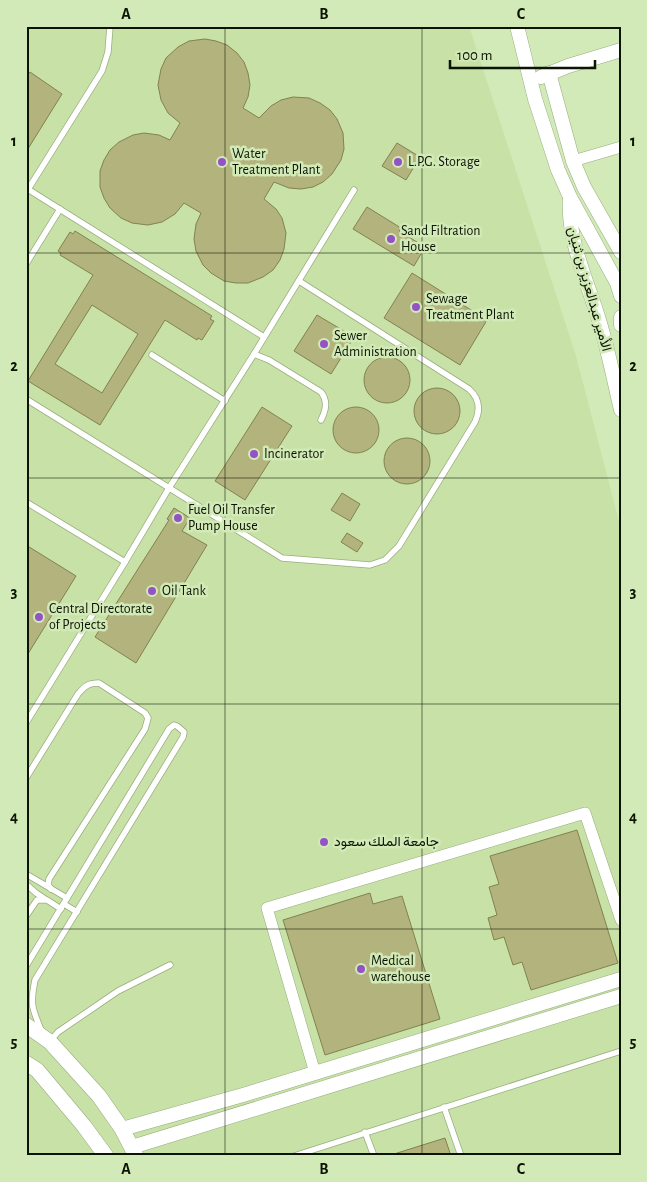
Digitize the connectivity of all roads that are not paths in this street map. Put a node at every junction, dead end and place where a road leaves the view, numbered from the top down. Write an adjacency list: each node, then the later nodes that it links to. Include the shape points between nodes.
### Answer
1 (110, 26): 8 (lane, via 108,52 102,71)
2 (517, 26): 5 (street, الأمير عبدالعزيز بن ثنيان)
3 (621, 50): 4 (street)
4 (549, 73): 5 (street); 7 (street)
5 (531, 81): 10 (street, الأمير عبدالعزيز بن ثنيان, via 558,170)
6 (621, 147): 7 (street)
7 (573, 161): 12 (street, via 598,214)
8 (27, 190): 11 (lane)
9 (354, 190): 15 (lane)
10 (570, 197): 16 (street, الأمير عبدالعزيز بن ثنيان); 24 (street, الأمير عبدالعزيز بن ثنيان, via 572,235 600,322)
11 (60, 209): 14 (lane); 19 (lane)
12 (615, 235): 13 (street)
13 (621, 252)
14 (26, 264)
15 (299, 281): 19 (lane); 26 (lane, via 469,389 477,399 479,407 475,422 399,546 386,560 370,565 286,560)
16 (621, 296)
17 (621, 318): 18 (street)
18 (621, 324)
19 (264, 338): 20 (lane)
20 (254, 354): 23 (lane); 25 (lane, via 321,392 326,400)
21 (152, 355): 23 (lane)
22 (26, 399): 26 (lane)
23 (225, 401): 26 (lane)
24 (621, 410)
25 (321, 420)
26 (169, 488): 28 (lane)
27 (26, 502): 28 (lane)
28 (125, 562): 29 (lane)
29 (26, 722)
30 (26, 778): 33 (lane, via 78,694 91,683 99,683 148,718 145,729 49,879)
31 (26, 874): 33 (lane)
32 (26, 884): 35 (lane)
33 (51, 889): 34 (lane)
34 (67, 898): 36 (lane); 37 (lane, via 170,729 177,726 184,732 183,737)
35 (47, 900): 36 (lane); 38 (lane, via 36,900)
36 (62, 906): 37 (lane); 41 (lane)
37 (77, 912): 47 (lane, via 36,980 31,999)
38 (26, 916)
39 (621, 920): 50 (street, via 585,813 267,908)
40 (170, 965): 47 (lane, via 118,991)
41 (26, 966)
42 (621, 979): 44 (street)
43 (621, 996): 46 (street)
44 (497, 1018): 46 (street); 50 (street)
45 (26, 1025): 47 (main road)
46 (502, 1034): 53 (street)
47 (46, 1038): 54 (main road, via 99,1096)
48 (621, 1051): 52 (lane)
49 (26, 1063): 57 (main road, via 37,1070)
50 (316, 1073): 51 (street)
51 (243, 1095): 53 (street); 54 (street)
52 (444, 1107): 55 (lane); 60 (lane)
53 (248, 1111): 56 (street)
54 (122, 1129): 56 (main road)
55 (366, 1132): 58 (lane); 59 (lane)
56 (134, 1152)
57 (106, 1156)
58 (294, 1156)
59 (374, 1156)
60 (462, 1156)

